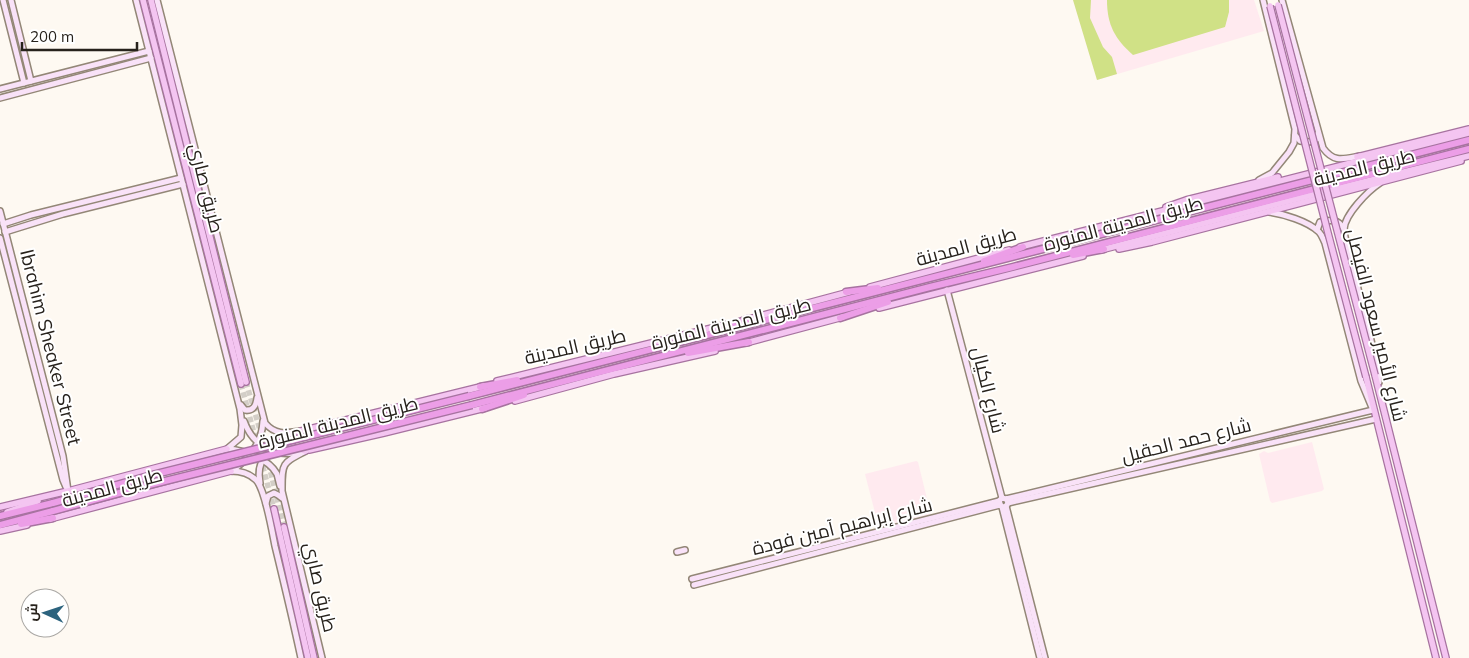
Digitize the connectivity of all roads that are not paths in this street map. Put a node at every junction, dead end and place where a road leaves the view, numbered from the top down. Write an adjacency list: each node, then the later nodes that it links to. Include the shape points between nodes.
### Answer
1 (3, 0): 13 (street)
2 (11, 0): 12 (street)
3 (136, 0): 10 (street)
4 (142, 0): 59 (main road, طريق صاري)
5 (151, 0): 59 (main road, طريق صاري)
6 (157, 0): 58 (street)
7 (1263, 0): 19 (street)
8 (1279, 2): 17 (street); 24 (main road, شارع الأمير سعود الفيصل, bridge)
9 (1269, 3): 25 (main road, شارع الأمير سعود الفيصل, bridge)
10 (149, 51): 11 (street); 12 (street)
11 (151, 58): 15 (street); 26 (street)
12 (31, 81): 13 (street)
13 (24, 83): 14 (street)
14 (0, 89)
15 (0, 98)
16 (1469, 129): 22 (main road, طريق المدينة)
17 (1318, 132): 19 (street, via 1317,139 1310,142 1300,141); 22 (street, via 1323,148 1333,158)
18 (1469, 133): 24 (main road, طريق المدينة)
19 (1295, 135): 29 (street, via 1294,143 1272,173)
20 (1469, 140): 46 (highway, طريق المدينة المنورة)
21 (1469, 149): 45 (highway, طريق المدينة المنورة)
22 (1367, 154): 29 (main road, طريق المدينة)
23 (1469, 157): 27 (main road, طريق المدينة, via 1448,166); 30 (main road, طريق المدينة)
24 (1321, 170): 25 (main road, طريق المدينة, bridge); 30 (main road, شارع الأمير سعود الفيصل, bridge)
25 (1312, 172): 31 (main road, شارع الأمير سعود الفيصل, bridge); 36 (main road, طريق المدينة)
26 (182, 178): 28 (street); 32 (street)
27 (1381, 182): 35 (main road, طريق المدينة); 38 (street, via 1362,199)
28 (183, 184): 33 (street); 59 (street)
29 (1246, 185): 36 (main road, طريق المدينة, via 1186,200)
30 (1327, 191): 31 (main road, طريق المدينة, bridge); 61 (main road, شارع الأمير سعود الفيصل, bridge)
31 (1318, 194): 43 (main road, طريق المدينة); 66 (main road, شارع الأمير سعود الفيصل, bridge)
32 (86, 202): 33 (street); 37 (street)
33 (88, 208): 40 (street)
34 (0, 211): 37 (street, Ibrahim Sheaker Street)
35 (1269, 212): 39 (street); 44 (main road, طريق المدينة, via 1152,242)
36 (1124, 222): 42 (main road, طريق المدينة)
37 (4, 224): 40 (street, Ibrahim Sheaker Street)
38 (1344, 229): 39 (street, via 1340,222 1330,220 1320,222); 61 (street, via 1378,368)
39 (1317, 230): 66 (street, via 1325,243 1361,381)
40 (5, 232): 62 (street, Ibrahim Sheaker Street)
41 (0, 238): 62 (street)
42 (1023, 246): 46 (highway); 50 (main road, طريق المدينة)
43 (1104, 249): 44 (main road, طريق المدينة); 45 (highway)
44 (1092, 253): 49 (main road, طريق المدينة)
45 (1013, 267): 48 (highway, طريق المدينة المنورة)
46 (949, 274): 47 (highway, طريق المدينة المنورة)
47 (904, 285): 50 (highway); 53 (highway, طريق المدينة المنورة)
48 (930, 287): 51 (highway); 55 (highway, طريق المدينة المنورة)
49 (947, 290): 51 (main road, طريق المدينة); 82 (street, شارع الكيال)
50 (846, 292): 52 (main road, طريق المدينة)
51 (840, 318): 54 (main road, طريق المدينة)
52 (748, 319): 53 (highway); 60 (main road, طريق المدينة)
53 (685, 341): 56 (highway, طريق المدينة المنورة)
54 (749, 342): 55 (highway); 65 (main road, طريق المدينة)
55 (643, 361): 57 (highway, طريق المدينة المنورة)
56 (565, 372): 60 (highway); 86 (highway, طريق المدينة المنورة, bridge)
57 (580, 377): 65 (highway); 87 (highway, طريق المدينة المنورة, bridge, via 149,485)
58 (253, 378): 59 (street, via 257,400 252,409 242,408); 63 (street)
59 (241, 384): 64 (street)
60 (480, 387): 68 (main road, طريق المدينة)
61 (1379, 395): 102 (main road, شارع الأمير سعود الفيصل)
62 (47, 404): 80 (street)
63 (260, 404): 68 (street, via 265,423 275,432); 69 (street, via 263,429)
64 (240, 408): 69 (street, via 248,432); 70 (street, via 241,437)
65 (482, 409): 72 (main road, طريق المدينة)
66 (1373, 410): 67 (main road, شارع الأمير سعود الفيصل); 78 (street, شارع حمد الحقيل)
67 (1376, 419): 78 (street, شارع حمد الحقيل); 101 (main road, شارع الأمير سعود الفيصل)
68 (303, 430): 71 (street, طريق المدينة, via 286,436); 72 (main road, via 290,444)
69 (259, 442): 71 (street); 74 (street)
70 (228, 449): 73 (main road, طريق المدينة); 74 (street, طريق المدينة)
71 (269, 450): 72 (street, طريق المدينة, via 289,454); 75 (street, طريق المدينة)
72 (307, 450): 81 (street, طريق صاري, via 286,462 282,470)
73 (210, 454): 77 (main road, via 232,459 230,467); 80 (main road, طريق المدينة)
74 (251, 454): 75 (street, طريق المدينة); 76 (street)
75 (262, 461): 79 (street, طريق المدينة, via 258,475); 81 (street, طريق المدينة, via 276,474)
76 (231, 471): 77 (main road, طريق المدينة); 79 (street, via 248,475)
77 (218, 474): 87 (main road, طريق المدينة)
78 (1091, 481): 82 (street, شارع حمد الحقيل)
79 (260, 486): 88 (street, طريق المدينة)
80 (68, 491): 83 (main road, طريق المدينة); 86 (main road, طريق المدينة)
81 (282, 491): 85 (street, طريق صاري)
82 (1003, 503): 94 (street, شارع إبراهيم آمين فودة); 99 (street, شارع الكيال); 100 (street, شارع الكيال)
83 (0, 507)
84 (274, 509): 96 (main road, طريق صاري)
85 (287, 510): 88 (street, via 282,497 271,494 266,502); 98 (street, طريق صاري)
86 (0, 515)
87 (53, 515): 89 (highway, طريق المدينة المنورة); 91 (main road, طريق المدينة)
88 (269, 518): 95 (street)
89 (0, 526)
90 (284, 527): 97 (main road, طريق صاري)
91 (0, 532)
92 (685, 550): 93 (street)
93 (676, 552)
94 (693, 582)
95 (302, 658)
96 (308, 658)
97 (314, 658)
98 (322, 658)
99 (1040, 658)
100 (1045, 658)
101 (1436, 658)
102 (1446, 658)

